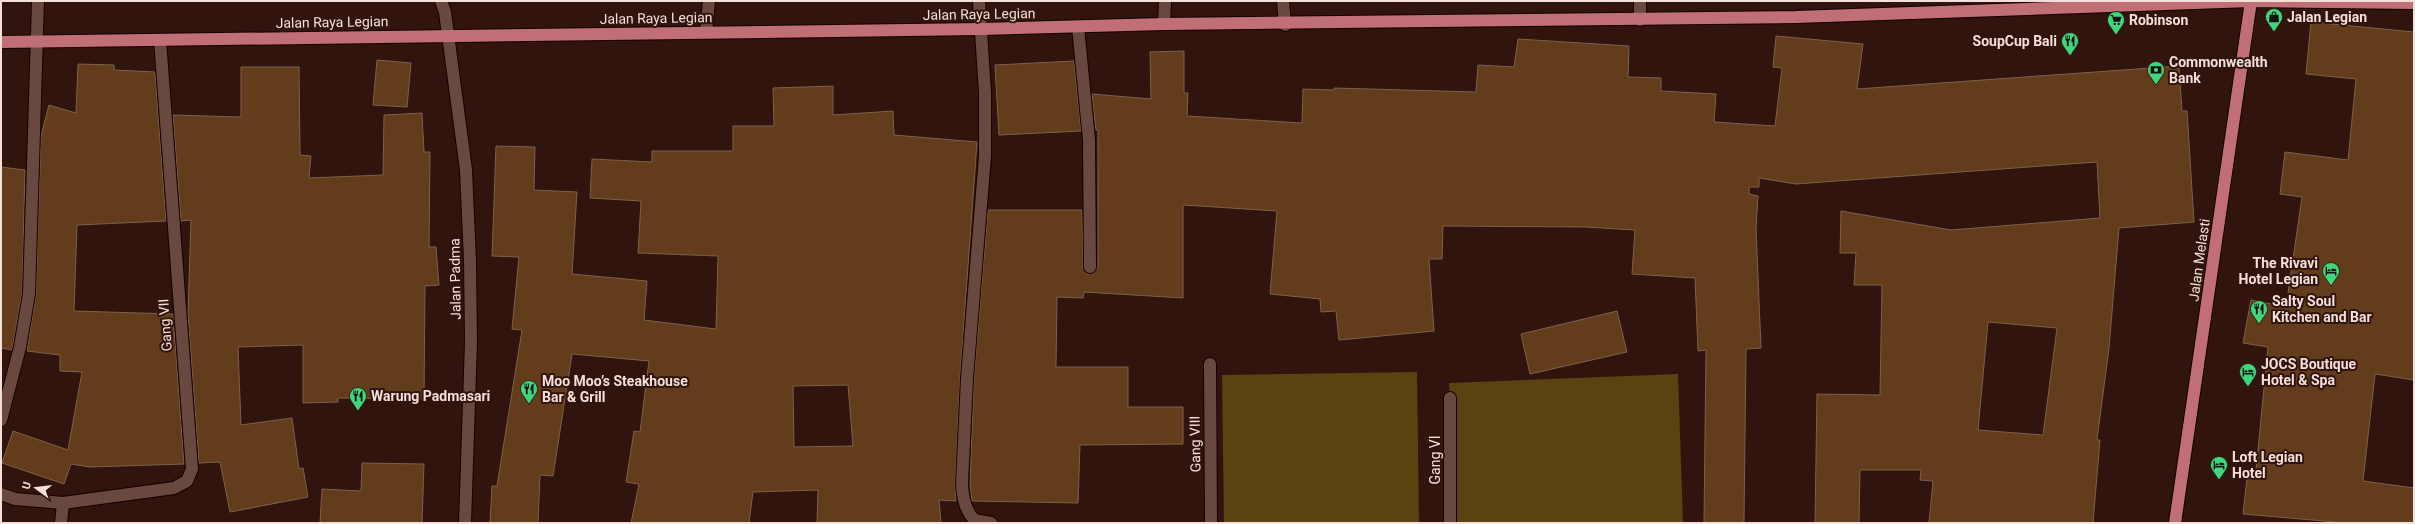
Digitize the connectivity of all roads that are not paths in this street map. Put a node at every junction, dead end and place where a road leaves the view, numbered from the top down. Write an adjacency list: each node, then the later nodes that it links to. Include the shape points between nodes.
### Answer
1 (38, 1): 19 (street)
2 (441, 1): 16 (street, Jalan Padma)
3 (709, 1): 15 (street)
4 (979, 1): 14 (street)
5 (1165, 1): 11 (street)
6 (1283, 1): 12 (street)
7 (1640, 1): 10 (street)
8 (2251, 1): 9 (main road, Jalan Raya Legian); 10 (main road, Jalan Raya Legian); 31 (main road, Jalan Melasti)
9 (2414, 4)
10 (1640, 20): 12 (main road, Jalan Raya Legian)
11 (1164, 24): 12 (main road, Jalan Raya Legian); 13 (main road, Jalan Raya Legian)
12 (1285, 25)
13 (1078, 27): 14 (main road, Jalan Raya Legian); 20 (street, via 1089,140)
14 (981, 29): 15 (main road, Jalan Raya Legian); 28 (street, via 985,156 967,378 962,484 963,501 967,511 974,520)
15 (706, 32): 16 (main road, Jalan Raya Legian)
16 (448, 36): 17 (main road, Jalan Raya Legian); 27 (street, Jalan Padma, via 466,170 470,261 472,342)
17 (160, 40): 19 (main road, Jalan Raya Legian); 25 (street, Gang VII, via 192,469 187,481 174,488)
18 (1, 42): 19 (main road, Jalan Raya Legian)
19 (35, 42): 23 (street, via 29,294 20,347)
20 (1090, 267)
21 (1210, 364): 29 (street, Gang VIII)
22 (1450, 398): 30 (street, Gang VI)
23 (1, 420)
24 (1, 494): 25 (street, Gang VII, via 15,499)
25 (63, 503): 26 (street)
26 (61, 523)
27 (465, 523)
28 (992, 523)
29 (1211, 523)
30 (1450, 523)
31 (2176, 523)

